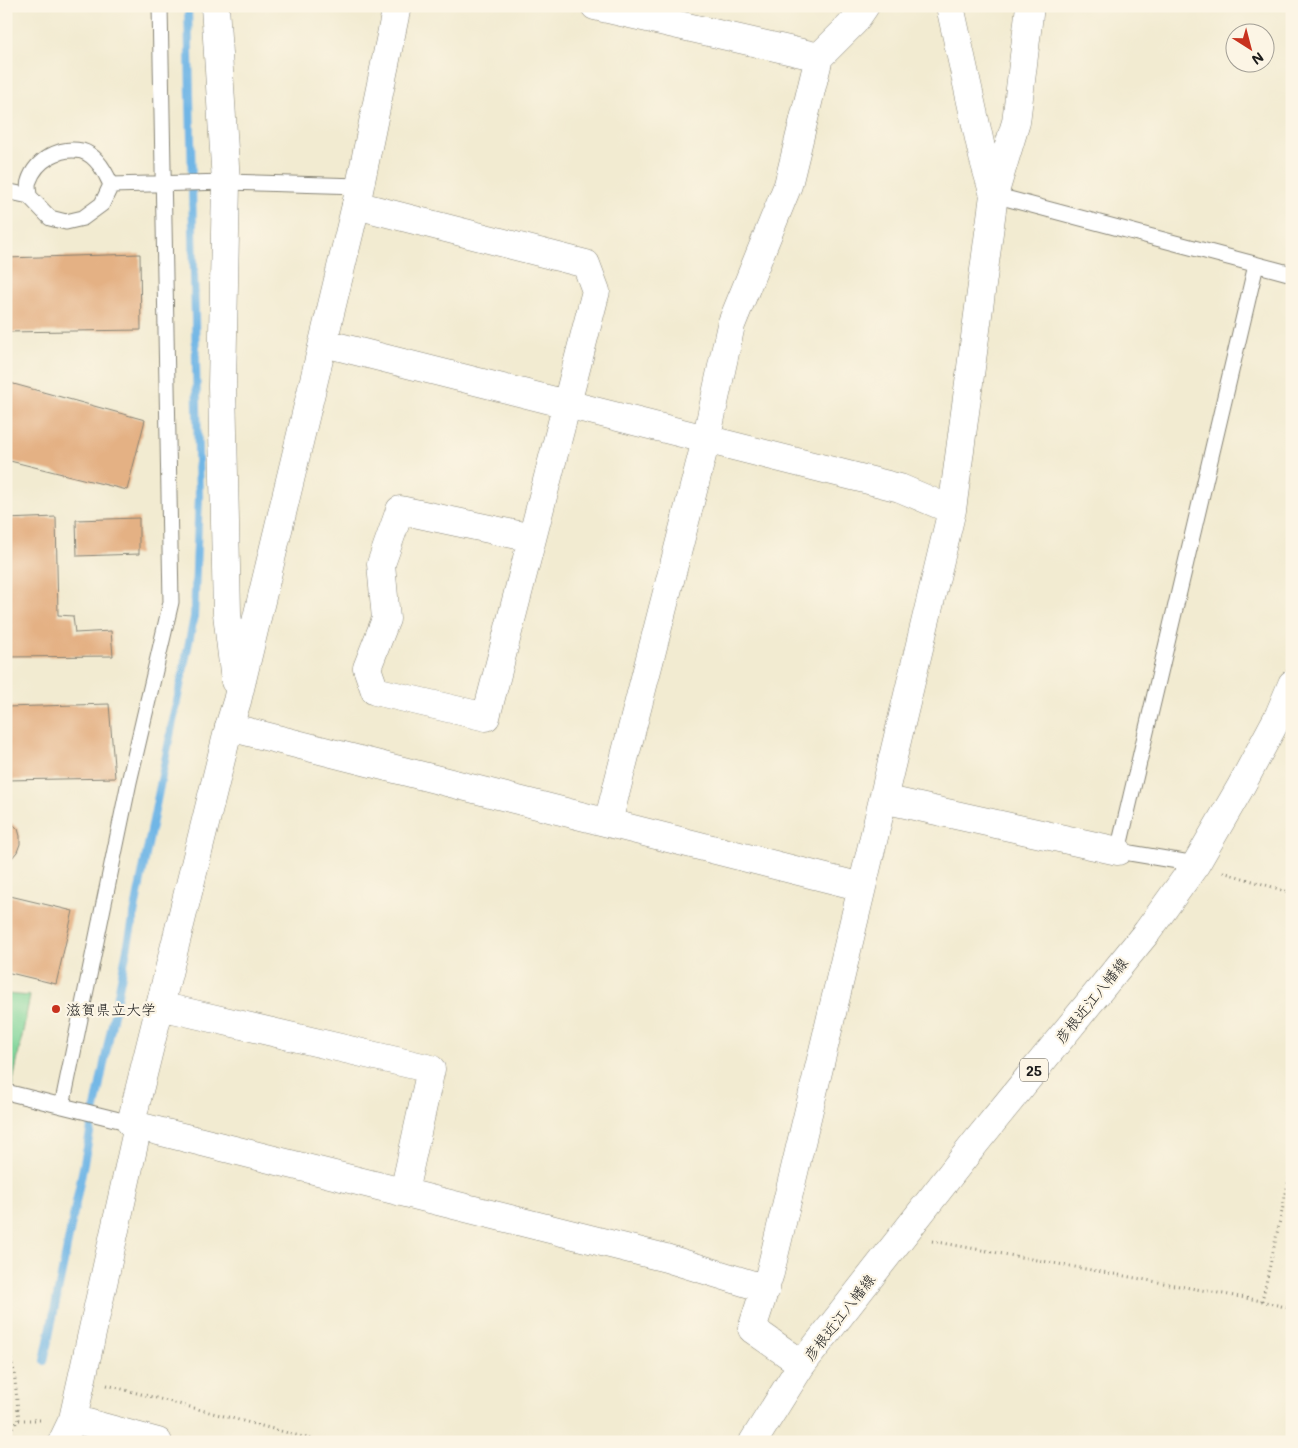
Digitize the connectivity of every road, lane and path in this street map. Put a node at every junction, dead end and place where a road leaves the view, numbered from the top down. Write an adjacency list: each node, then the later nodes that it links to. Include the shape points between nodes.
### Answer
1 (160, 6): 10 (lane)
2 (214, 6): 9 (street)
3 (397, 6): 15 (street)
4 (595, 6): 8 (street)
5 (865, 6): 8 (street, via 854,22)
6 (950, 6): 13 (street)
7 (1030, 6): 13 (street, via 1016,122)
8 (819, 57): 20 (street, via 788,185 731,325)
9 (219, 183): 10 (lane); 15 (lane); 24 (street, via 227,612)
10 (164, 185): 11 (lane); 34 (lane, via 171,602 129,782)
11 (111, 186): 14 (lane, via 102,204 83,218 66,222 50,218); 14 (lane, via 98,162 83,151 63,150 46,158 34,170 28,182)
12 (6, 191): 14 (lane)
13 (994, 195): 16 (lane); 21 (street)
14 (29, 196)
15 (358, 196): 18 (street); 19 (street, via 586,264 596,291)
16 (1256, 265): 17 (lane); 28 (lane)
17 (1292, 274)
18 (324, 342): 19 (street); 24 (street)
19 (567, 404): 20 (street); 22 (street)
20 (706, 440): 21 (street, via 900,488); 27 (street)
21 (952, 510): 26 (street)
22 (532, 538): 22 (street, via 486,718 375,691 367,668 386,619 381,564 400,510)
23 (1292, 684): 29 (street, 彦根近江八幡線 / 25, via 1279,715)
24 (237, 701): 25 (street)
25 (229, 727): 27 (street); 32 (street)
26 (883, 799): 28 (street); 30 (street)
27 (608, 822): 30 (street)
28 (1118, 852): 29 (lane)
29 (1196, 864): 31 (path); 38 (street, 彦根近江八幡線 / 25, via 1147,932)
30 (862, 887): 39 (street)
31 (1292, 893)
32 (160, 1006): 35 (street); 37 (street, via 430,1069)
33 (6, 1092): 34 (lane)
34 (62, 1106): 35 (lane)
35 (135, 1124): 37 (street); 44 (street)
36 (1292, 1166): 40 (path)
37 (404, 1192): 39 (street, via 666,1258)
38 (902, 1235): 40 (path); 43 (street, 彦根近江八幡線 / 25)
39 (766, 1289): 43 (street, via 752,1329)
40 (1262, 1301): 41 (path)
41 (1292, 1309)
42 (6, 1340): 46 (path, via 14,1371 19,1420)
43 (802, 1364): 49 (street, 彦根近江八幡線 / 25)
44 (82, 1379): 45 (street); 48 (path)
45 (68, 1431): 47 (street)
46 (6, 1434)
47 (158, 1442)
48 (322, 1442)
49 (754, 1442)

